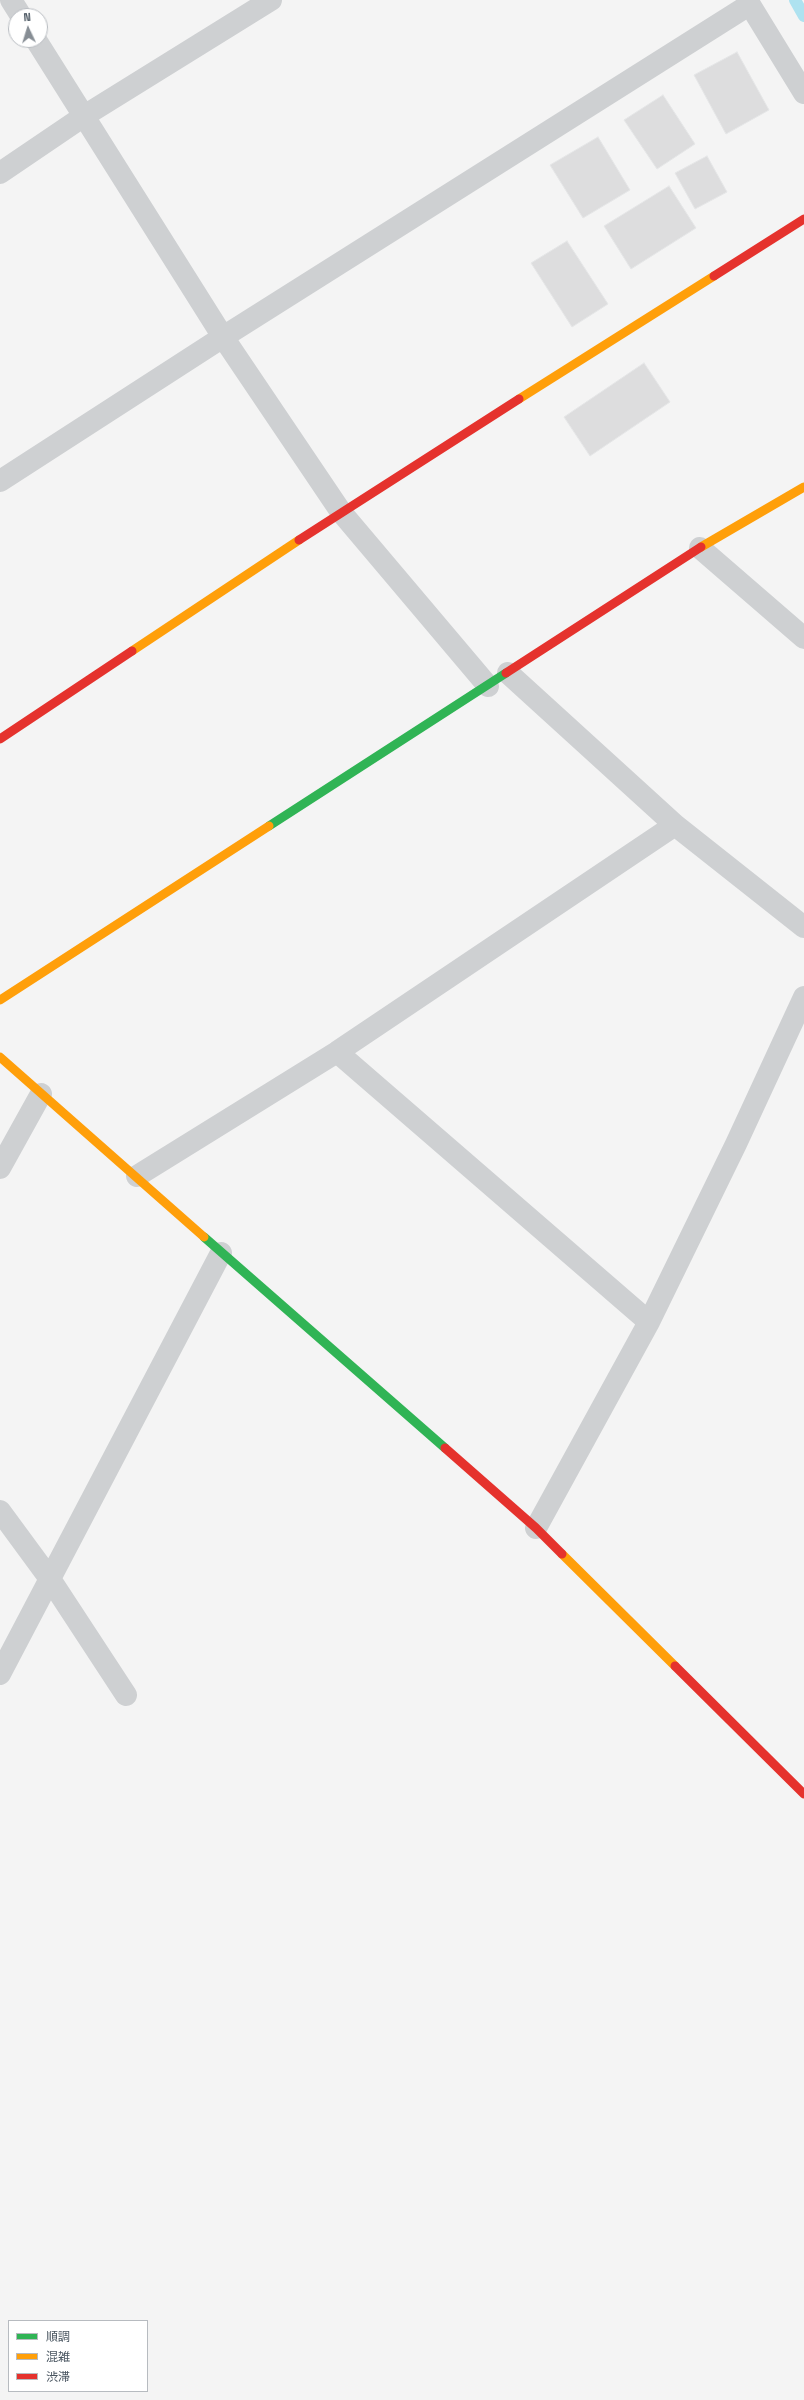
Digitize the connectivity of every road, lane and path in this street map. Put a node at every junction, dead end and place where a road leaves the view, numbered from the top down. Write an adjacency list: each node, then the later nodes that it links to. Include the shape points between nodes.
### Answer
1 (271, 0): 5 (street)
2 (748, 3): 4 (street); 8 (street)
3 (41, 48): 5 (street)
4 (804, 94)
5 (84, 116): 6 (street); 8 (street)
6 (0, 173)
7 (804, 219): 11 (street)
8 (223, 337): 9 (street); 11 (street)
9 (0, 481)
10 (804, 487): 12 (street)
11 (341, 512): 15 (street); 16 (street)
12 (700, 548): 13 (street); 14 (street)
13 (804, 638)
14 (508, 673): 15 (street); 17 (street)
15 (488, 686): 20 (street)
16 (0, 739)
17 (675, 825): 18 (street); 21 (street)
18 (804, 927)
19 (804, 997): 27 (street)
20 (0, 1000)
21 (337, 1052): 25 (street); 27 (street)
22 (0, 1057): 23 (street)
23 (42, 1094): 24 (street); 25 (street)
24 (0, 1168)
25 (137, 1176): 26 (street)
26 (221, 1253): 29 (street); 30 (street)
27 (649, 1322): 29 (street)
28 (0, 1511): 30 (street)
29 (536, 1528): 33 (street)
30 (50, 1580): 31 (street); 32 (street)
31 (0, 1674)
32 (126, 1695)
33 (804, 1794)

